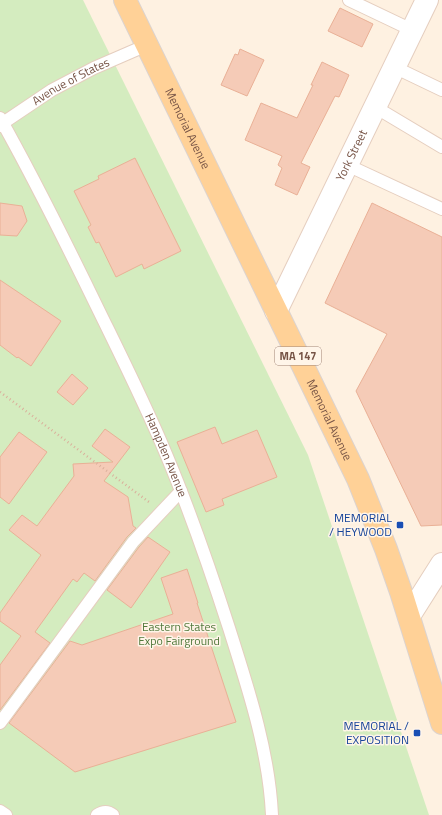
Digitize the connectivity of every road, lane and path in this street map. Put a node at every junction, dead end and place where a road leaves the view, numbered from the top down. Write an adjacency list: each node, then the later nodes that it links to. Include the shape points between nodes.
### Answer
1 (124, 0): 5 (main road, Memorial Avenue / MA 147)
2 (349, 0): 4 (lane)
3 (427, 0): 4 (street, York Street)
4 (412, 30): 6 (street, York Street)
5 (147, 45): 9 (lane, Avenue of States, via 52,90); 13 (main road, Memorial Avenue / MA 147)
6 (394, 67): 7 (lane); 8 (street, York Street)
7 (442, 90)
8 (375, 106): 10 (lane); 11 (street, York Street)
9 (1, 122): 15 (lane, Hampden Avenue, via 57,225 131,376)
10 (442, 147)
11 (347, 165): 12 (lane); 13 (street, York Street)
12 (442, 209)
13 (276, 311): 18 (main road, Memorial Avenue / MA 147, via 358,479)
14 (0, 392): 16 (path)
15 (181, 491): 16 (lane); 25 (lane, Hampden Avenue, via 210,569 252,704 265,758)
16 (162, 512): 19 (lane, via 133,542)
17 (442, 564): 18 (street)
18 (409, 616): 20 (main road, Memorial Avenue / MA 147)
19 (0, 722)
20 (442, 723)
21 (0, 811): 22 (lane)
22 (6, 815)
23 (97, 815): 24 (lane, via 110,812)
24 (113, 815)
25 (272, 815)

